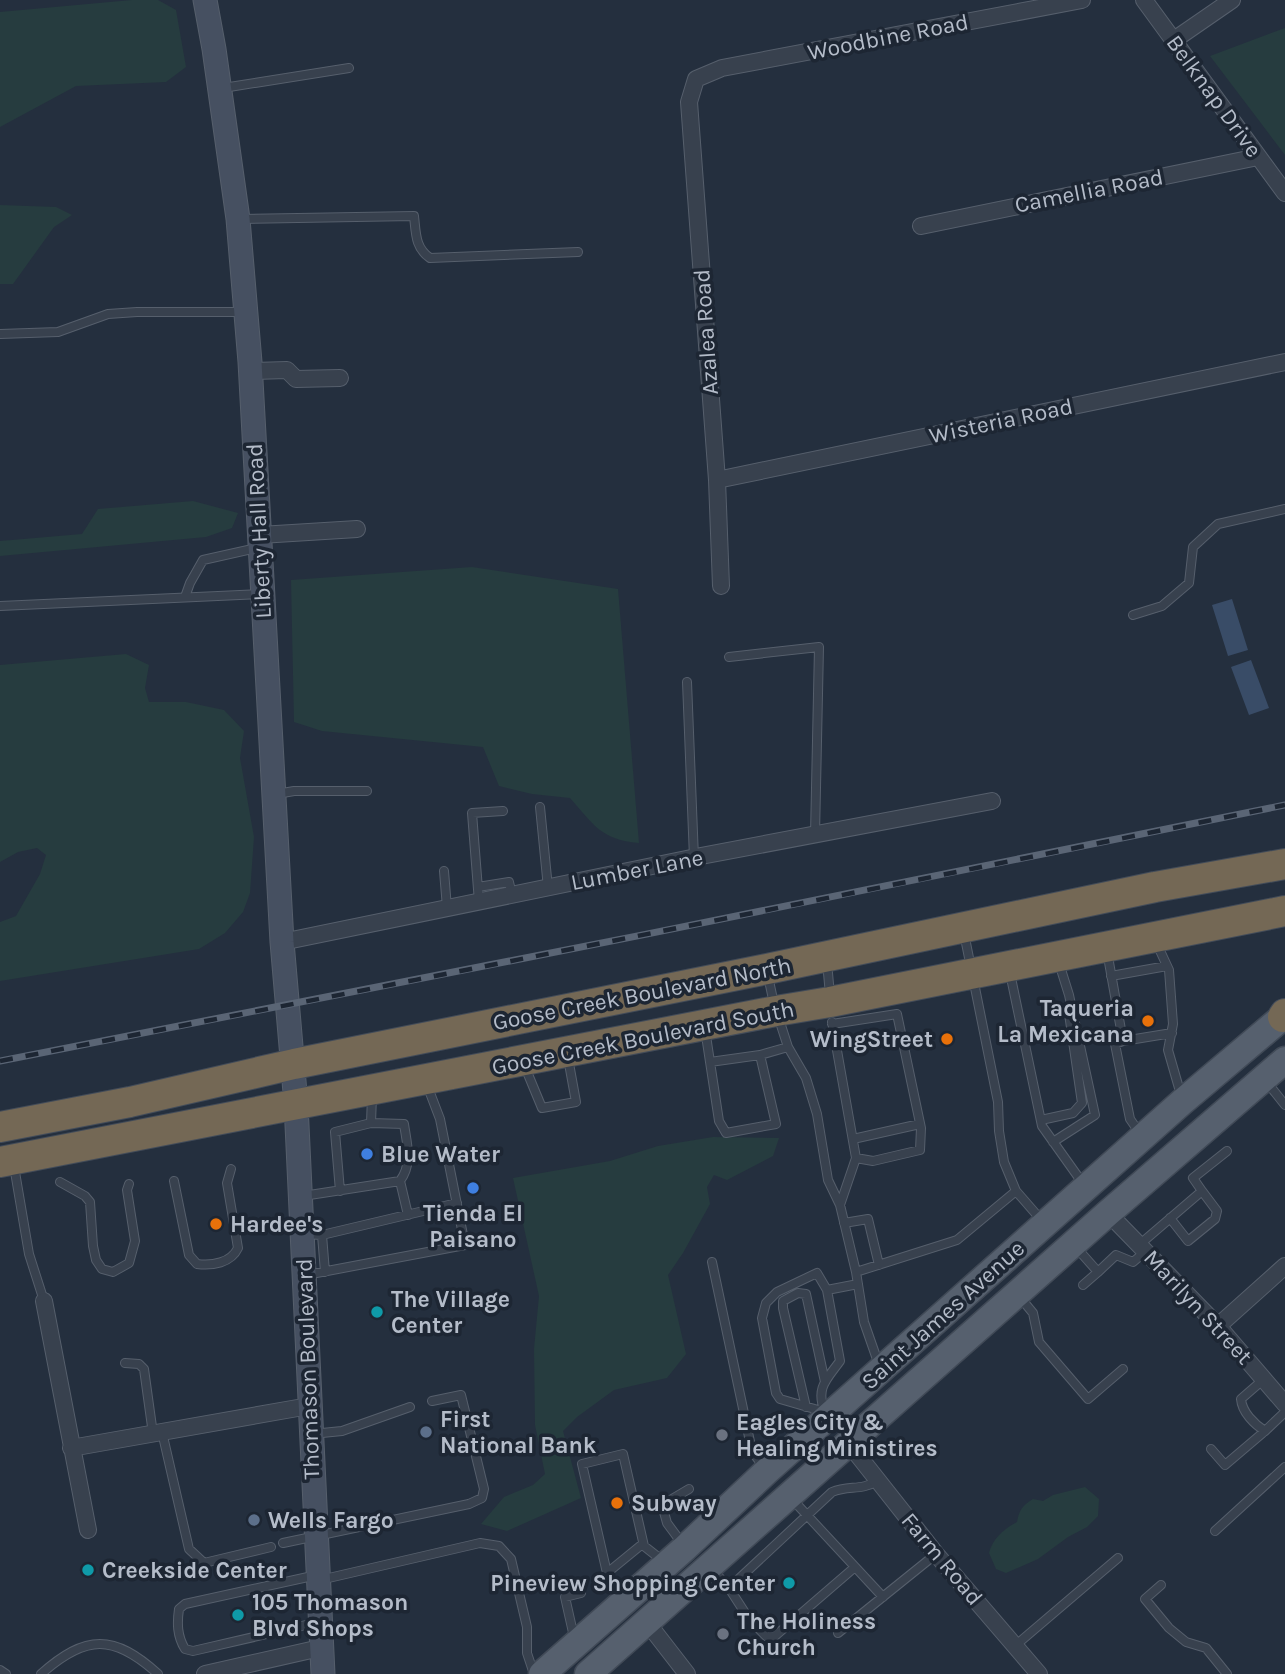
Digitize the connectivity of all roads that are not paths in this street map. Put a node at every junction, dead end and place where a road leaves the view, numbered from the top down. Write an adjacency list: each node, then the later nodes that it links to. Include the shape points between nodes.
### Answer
1 (205, 0): 8 (main road, Liberty Hall Road)
2 (1082, 0): 7 (street, Woodbine Road, via 722,68)
3 (1144, 0): 5 (street, Belknap Drive)
4 (1232, 0): 5 (street)
5 (1174, 40): 9 (street, Belknap Drive)
6 (349, 68): 8 (lane)
7 (696, 79): 19 (street, Azalea Road, via 689,102)
8 (220, 88): 11 (main road, Liberty Hall Road)
9 (1258, 157): 10 (street, Belknap Drive); 12 (street, Camellia Road)
10 (1285, 192)
11 (238, 219): 13 (lane, via 414,216 416,243 430,258); 14 (main road, Liberty Hall Road)
12 (921, 226)
13 (579, 252)
14 (246, 312): 15 (lane, via 108,314 58,332); 17 (main road, Liberty Hall Road)
15 (0, 334)
16 (1285, 362): 19 (street, Wisteria Road)
17 (251, 371): 18 (street, via 287,370 296,379); 22 (main road, Liberty Hall Road)
18 (340, 378)
19 (717, 480): 23 (street, Azalea Road)
20 (1285, 509): 27 (lane, via 1217,524 1193,547 1189,583 1162,606)
21 (357, 529): 22 (street)
22 (260, 541): 24 (main road, Liberty Hall Road); 25 (lane, via 204,560)
23 (721, 586)
24 (263, 594): 25 (lane); 31 (main road, Liberty Hall Road)
25 (185, 597): 26 (lane)
26 (0, 606)
27 (1133, 615)
28 (729, 657): 35 (lane, via 819,647)
29 (688, 682): 36 (lane)
30 (367, 791): 31 (lane)
31 (274, 794): 47 (main road, Liberty Hall Road)
32 (992, 801): 35 (street, Lumber Lane)
33 (540, 807): 39 (lane)
34 (503, 811): 40 (lane, via 472,813)
35 (815, 835): 36 (street, Lumber Lane)
36 (694, 858): 39 (street, Lumber Lane)
37 (1285, 864): 45 (highway, Goose Creek Boulevard North)
38 (444, 871): 41 (lane)
39 (548, 888): 40 (street, Lumber Lane)
40 (479, 895): 41 (street, Lumber Lane)
41 (447, 908): 47 (street, Lumber Lane)
42 (1285, 911): 43 (highway, Goose Creek Boulevard South)
43 (1231, 921): 44 (highway); 46 (highway, Goose Creek Boulevard South)
44 (1285, 923)
45 (963, 927): 49 (highway, Goose Creek Boulevard North); 54 (lane)
46 (1153, 936): 48 (highway, Goose Creek Boulevard South); 52 (lane)
47 (282, 942): 70 (main road, Liberty Hall Road)
48 (1106, 946): 50 (highway, Goose Creek Boulevard South); 55 (lane)
49 (826, 956): 53 (highway, Goose Creek Boulevard North); 59 (lane)
50 (1056, 956): 51 (highway, Goose Creek Boulevard South); 56 (lane)
51 (1007, 965): 54 (highway, Goose Creek Boulevard South); 77 (lane)
52 (1167, 966): 55 (lane); 62 (lane)
53 (767, 969): 58 (lane); 70 (highway, Goose Creek Boulevard North)
54 (973, 972): 57 (highway, Goose Creek Boulevard South); 93 (lane, via 998,1102 1004,1162)
55 (1111, 976): 63 (lane)
56 (1067, 989): 77 (lane, via 1082,1102 1073,1113); 82 (lane, via 1095,1115)
57 (895, 1001): 59 (highway, Goose Creek Boulevard South); 79 (lane)
58 (776, 1011): 59 (highway, Goose Creek Boulevard South); 61 (highway, Goose Creek Boulevard South); 64 (lane)
59 (831, 1013): 81 (lane)
60 (1284, 1016): 74 (main road, Saint James Avenue)
61 (704, 1026): 65 (highway, Goose Creek Boulevard South); 69 (lane)
62 (1172, 1033): 63 (lane); 74 (lane, via 1168,1050)
63 (1123, 1041): 80 (lane, via 1115,1044 1130,1119)
64 (788, 1047): 66 (lane); 97 (lane, via 806,1078 828,1180)
65 (567, 1053): 68 (highway, Goose Creek Boulevard South); 68 (lane, via 576,1102 542,1108)
66 (760, 1055): 69 (lane); 69 (lane, via 776,1124 726,1133 719,1121)
67 (1285, 1060): 71 (main road, Saint James Avenue)
68 (522, 1061): 72 (highway, Goose Creek Boulevard South)
69 (710, 1062)
70 (294, 1064): 75 (main road, Thomason Boulevard); 83 (highway, Goose Creek Boulevard North, via 130,1102)
71 (1264, 1078): 76 (lane); 98 (main road, Saint James Avenue)
72 (426, 1079): 73 (highway, Goose Creek Boulevard South); 96 (lane, via 440,1119)
73 (372, 1090): 75 (highway, Goose Creek Boulevard South); 78 (lane)
74 (1182, 1102): 80 (main road, Saint James Avenue)
75 (296, 1104): 83 (highway, Goose Creek Boulevard South); 95 (main road, Thomason Boulevard)
76 (1285, 1105)
77 (1041, 1120): 82 (lane)
78 (370, 1123): 88 (lane, via 404,1124 408,1158); 92 (lane, via 335,1132)
79 (920, 1124): 81 (lane); 85 (lane, via 920,1150 873,1161)
80 (1142, 1138): 91 (main road, Saint James Avenue)
81 (853, 1139): 85 (lane)
82 (1052, 1142): 91 (lane)
83 (7, 1143): 116 (lane, via 29,1254)
84 (1227, 1151): 94 (lane, via 1193,1178)
85 (856, 1158): 97 (lane)
86 (231, 1169): 87 (lane, via 227,1183 239,1248 218,1264 197,1264 188,1255)
87 (174, 1181)
88 (400, 1181): 92 (lane); 99 (lane)
89 (60, 1182): 90 (lane, via 90,1202 96,1260 102,1269 113,1272 129,1263 135,1241)
90 (129, 1184)
91 (1086, 1187): 102 (main road, Saint James Avenue)
92 (340, 1191): 95 (lane)
93 (1017, 1191): 102 (lane); 107 (lane, via 957,1240)
94 (1202, 1191): 100 (lane); 100 (lane, via 1217,1210 1215,1219 1188,1241)
95 (300, 1197): 103 (main road, Thomason Boulevard)
96 (457, 1203): 99 (lane); 111 (lane, via 465,1245)
97 (840, 1205): 101 (lane)
98 (1108, 1213): 104 (main road, Saint James Avenue); 105 (street, Marilyn Street)
99 (408, 1215): 103 (lane)
100 (1170, 1218): 105 (lane)
101 (844, 1223): 107 (lane, via 868,1219); 109 (lane)
102 (1045, 1224): 120 (main road, Saint James Avenue)
103 (312, 1235): 111 (main road, Thomason Boulevard)
104 (1073, 1244): 110 (lane); 115 (main road, Saint James Avenue)
105 (1142, 1248): 110 (lane, via 1133,1262 1116,1255); 117 (street, Marilyn Street)
106 (712, 1262): 136 (lane, via 752,1451)
107 (879, 1265): 109 (lane)
108 (1285, 1266): 117 (street)
109 (856, 1272): 112 (lane)
110 (1098, 1272): 113 (lane)
111 (314, 1273): 125 (main road, Thomason Boulevard)
112 (858, 1284): 114 (lane); 120 (lane, via 864,1322)
113 (1083, 1285)
114 (827, 1290): 122 (lane, via 840,1361); 127 (lane, via 817,1273 777,1292 766,1303 762,1318 776,1393 780,1399)
115 (1017, 1293): 119 (lane, via 1033,1313 1039,1342 1088,1399); 132 (main road, Saint James Avenue)
116 (44, 1301): 133 (street)
117 (1218, 1326): 121 (street, Marilyn Street)
118 (125, 1363): 130 (lane, via 144,1369)
119 (1123, 1368)
120 (881, 1370): 127 (main road, Saint James Avenue); 132 (main road, via 885,1378 877,1393 848,1423)
121 (1264, 1379): 124 (street, Marilyn Street); 129 (lane, via 1241,1399 1241,1405)
122 (825, 1382): 127 (lane, via 820,1390); 127 (lane, via 806,1294 798,1293 783,1301 783,1308)
123 (432, 1401): 143 (lane, via 461,1395 484,1489 482,1498)
124 (1285, 1404)
125 (309, 1406): 130 (street); 131 (main road, Thomason Boulevard)
126 (410, 1407): 131 (lane, via 342,1431)
127 (820, 1412): 136 (main road, Saint James Avenue)
128 (1285, 1412): 129 (lane)
129 (1265, 1432): 134 (lane, via 1225,1465)
130 (158, 1433): 133 (street); 146 (lane, via 189,1549 204,1563)
131 (311, 1434): 143 (main road, Thomason Boulevard)
132 (846, 1445): 137 (street, Farm Road); 139 (main road, Saint James Avenue)
133 (71, 1448): 141 (street)
134 (1211, 1449)
135 (1285, 1466): 142 (lane)
136 (767, 1471): 148 (main road, Saint James Avenue)
137 (877, 1481): 140 (lane, via 864,1489 832,1492); 147 (street, Farm Road)
138 (689, 1489): 148 (lane, via 662,1505)
139 (789, 1495): 140 (lane); 150 (main road, Saint James Avenue)
140 (807, 1515): 151 (lane); 155 (lane)
141 (88, 1530)
142 (1214, 1531)
143 (315, 1537): 144 (lane); 153 (main road, Thomason Boulevard)
144 (284, 1544)
145 (645, 1546): 148 (lane); 152 (lane); 152 (lane, via 623,1454 582,1464)
146 (271, 1547)
147 (936, 1554): 158 (lane); 163 (street, Farm Road)
148 (676, 1556): 159 (main road, via 660,1587 643,1605); 162 (main road, Saint James Avenue)
149 (1118, 1558): 163 (lane)
150 (709, 1566): 155 (lane); 159 (main road, Saint James Avenue)
151 (855, 1567): 155 (lane, via 775,1636 767,1637 749,1619); 158 (lane)
152 (607, 1573): 157 (lane)
153 (317, 1578): 160 (main road, Thomason Boulevard); 160 (lane, via 185,1604 178,1609 177,1624 180,1642 193,1651); 171 (lane, via 481,1543 499,1546 511,1559)
154 (1161, 1585): 176 (lane, via 1145,1599 1169,1628 1186,1642 1206,1648)
155 (729, 1588)
156 (581, 1593): 162 (lane, via 565,1597)
157 (618, 1593)
158 (883, 1597): 161 (lane)
159 (646, 1621): 173 (main road, Saint James Avenue); 174 (street)
160 (319, 1622): 164 (main road, Thomason Boulevard)
161 (838, 1633)
162 (576, 1644): 172 (main road, Saint James Avenue)
163 (1016, 1645): 175 (street, Farm Road)
164 (320, 1648): 169 (street); 170 (main road, Thomason Boulevard)
165 (0, 1670): 166 (lane)
166 (6, 1674)
167 (41, 1674): 168 (lane, via 71,1651 111,1644 138,1656)
168 (158, 1674)
169 (205, 1674)
170 (323, 1674)
171 (534, 1674)
172 (542, 1674)
173 (588, 1674)
174 (687, 1674)
175 (1039, 1674)
176 (1227, 1674)

